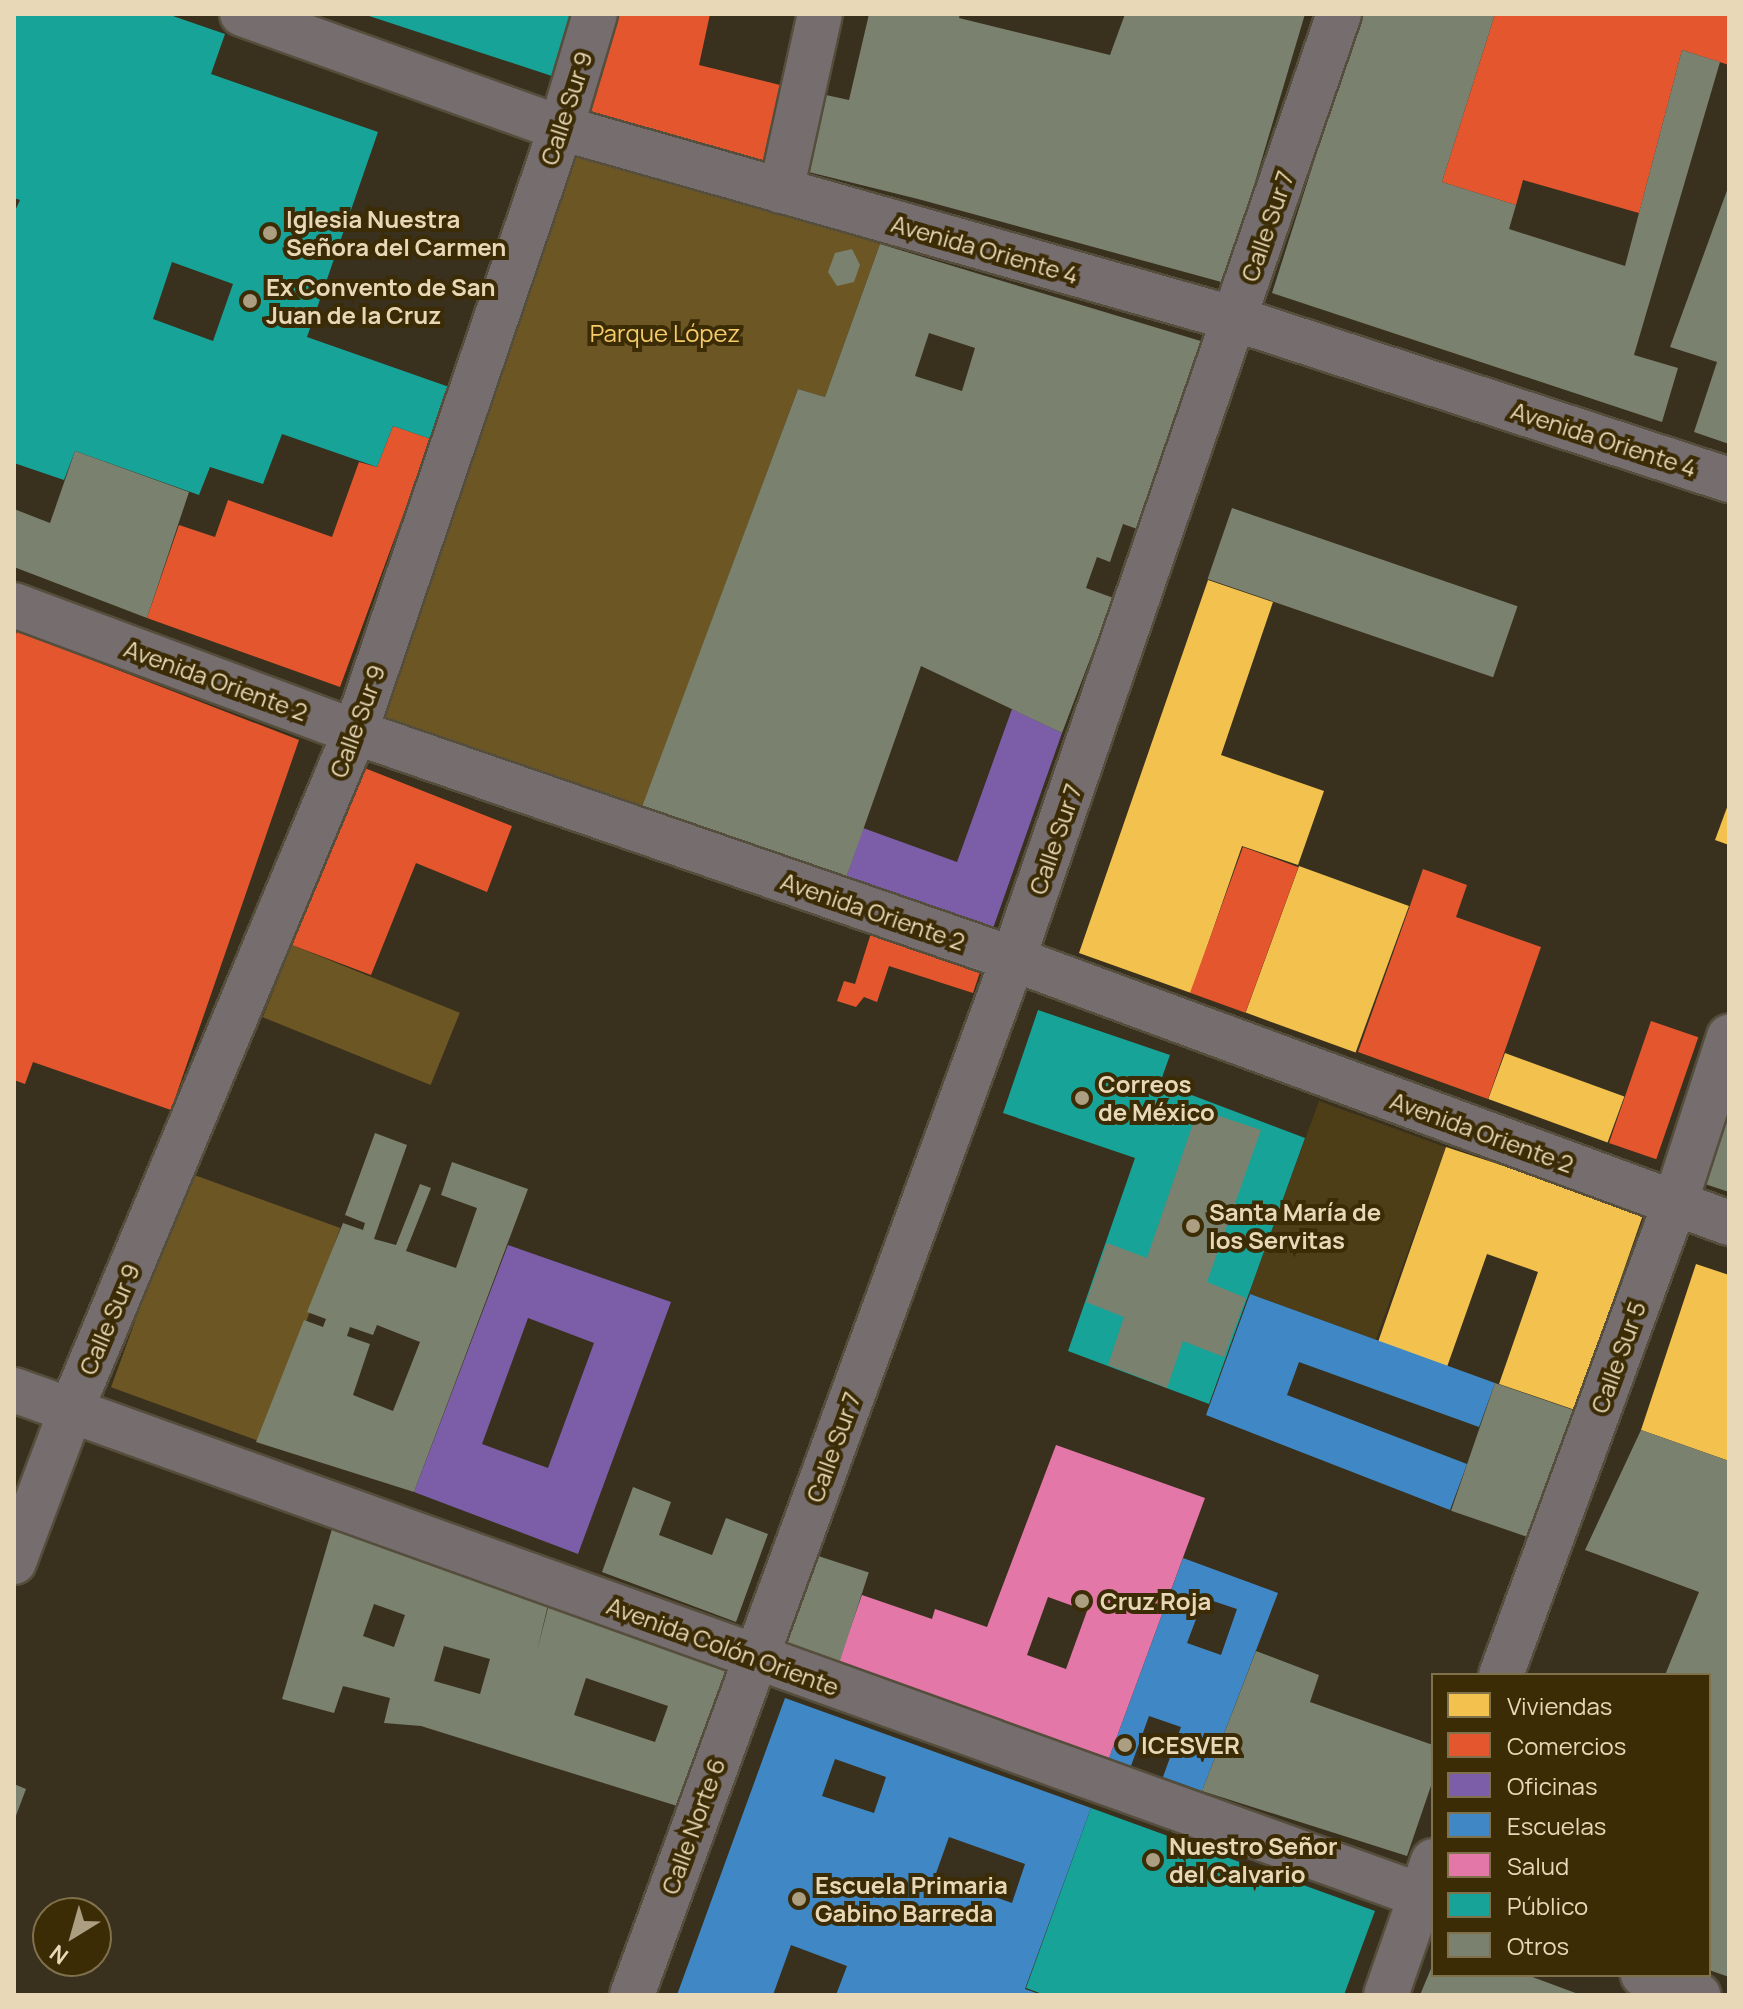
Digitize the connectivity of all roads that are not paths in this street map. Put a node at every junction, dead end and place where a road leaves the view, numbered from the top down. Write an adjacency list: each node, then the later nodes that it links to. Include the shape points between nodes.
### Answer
1 (242, 14): 5 (street, Avenida Oriente 4)
2 (595, 14): 5 (street, Calle Sur 9)
3 (820, 14): 6 (street)
4 (1339, 14): 7 (street, Calle Sur 7)
5 (561, 128): 6 (street, Avenida Oriente 4); 10 (street, Calle Sur 9)
6 (781, 191): 7 (street, Avenida Oriente 4)
7 (1235, 319): 8 (street, Avenida Oriente 4); 11 (street, Calle Sur 7)
8 (1729, 480)
9 (14, 605): 10 (street, Avenida Oriente 2)
10 (355, 732): 11 (street, Avenida Oriente 2); 16 (street, Calle Sur 9)
11 (1013, 959): 13 (street, Avenida Oriente 2); 18 (street, Calle Sur 7)
12 (1729, 1037): 13 (street, Calle Sur 5)
13 (1675, 1203): 14 (street, Avenida Oriente 2); 19 (street, Calle Sur 5)
14 (1729, 1223)
15 (14, 1390): 16 (street, Avenida Colón Oriente)
16 (71, 1410): 17 (street, Calle Sur 9); 18 (street, Avenida Colón Oriente)
17 (14, 1562)
18 (755, 1658): 20 (street, Avenida Colón Oriente); 22 (street, Calle Norte 6)
19 (1502, 1673)
20 (1429, 1885): 23 (street)
21 (1648, 1977): 24 (street)
22 (632, 1995)
23 (1386, 1995)
24 (1698, 1995)

